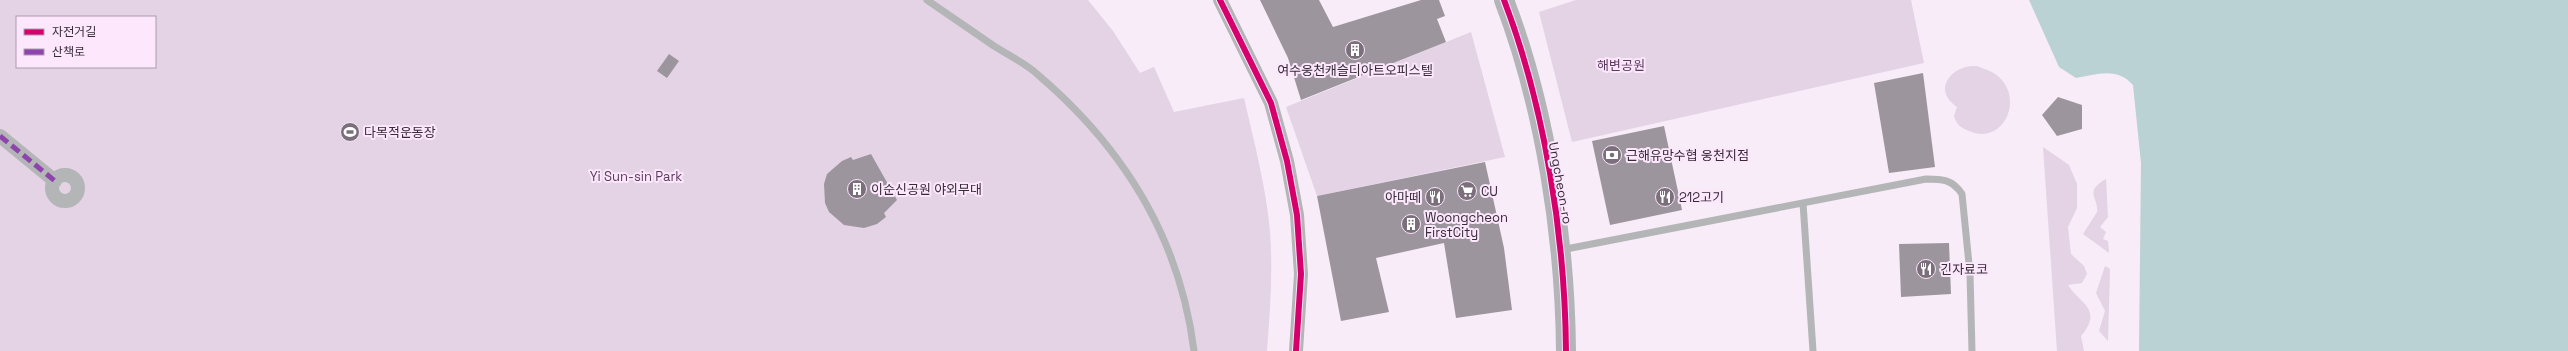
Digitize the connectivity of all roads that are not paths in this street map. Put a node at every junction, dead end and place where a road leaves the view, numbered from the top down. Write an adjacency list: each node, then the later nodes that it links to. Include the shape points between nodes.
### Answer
1 (927, 0): 8 (lane, via 1036,73 1078,112 1113,150 1157,221 1175,269)
2 (1220, 0): 9 (street, via 1271,103 1287,161 1297,215 1301,274)
3 (1504, 0): 7 (street, Ungcheon-ro, via 1533,95)
4 (0, 136): 5 (street)
5 (55, 181)
6 (1803, 203): 7 (lane); 11 (lane); 12 (lane, via 1926,179 1945,179 1956,186 1962,194 1969,266)
7 (1561, 250): 10 (street, Ungcheon-ro)
8 (1194, 351)
9 (1296, 351)
10 (1566, 351)
11 (1813, 351)
12 (1972, 351)

